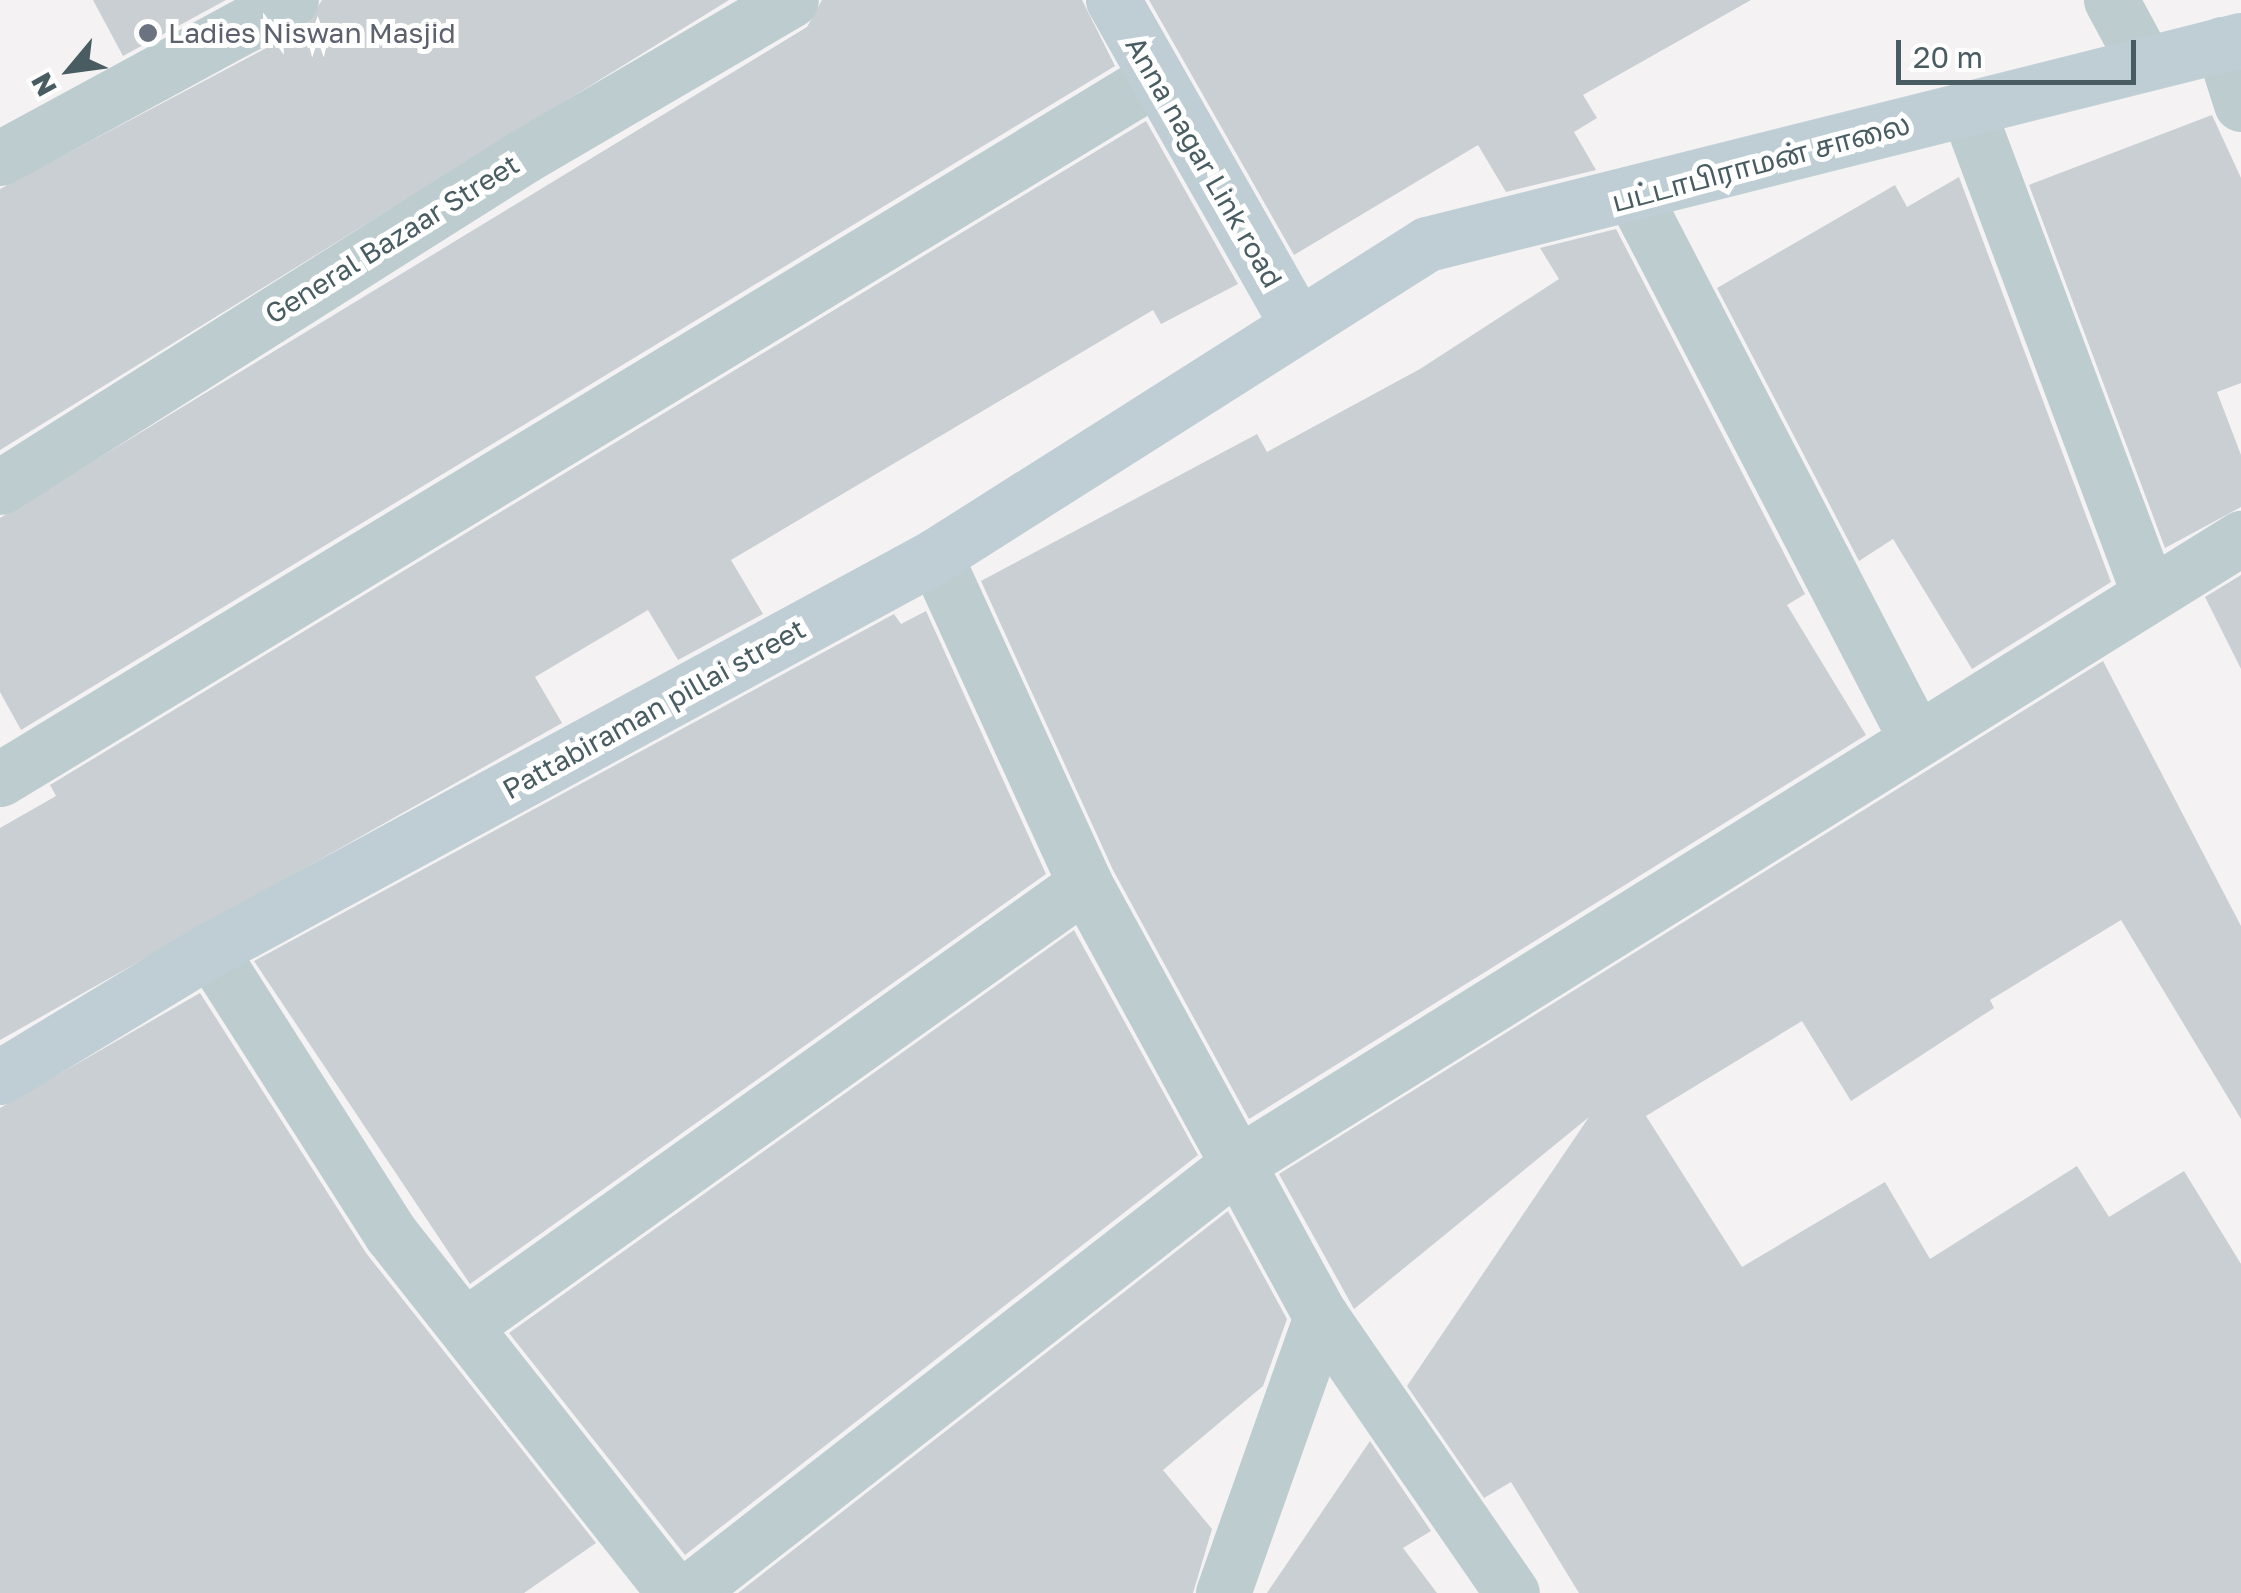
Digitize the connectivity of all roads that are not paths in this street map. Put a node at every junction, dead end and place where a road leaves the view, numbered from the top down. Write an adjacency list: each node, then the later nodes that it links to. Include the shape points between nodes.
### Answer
1 (292, 0): 10 (street)
2 (790, 0): 13 (street, General Bazaar Street, via 524,156)
3 (1113, 0): 7 (street, Anna nagar Link road)
4 (2111, 0): 6 (street)
5 (2232, 42): 6 (street, பட்டாபிராமன் சாலை); 8 (street)
6 (2145, 63): 9 (street, பட்டாபிராமன் சாலை)
7 (1154, 79): 12 (street, Anna nagar Link road); 18 (street)
8 (2241, 104)
9 (1967, 108): 11 (street, பட்டாபிராமன் சாலை); 16 (street)
10 (0, 158)
11 (1635, 198): 12 (street, பட்டாபிராமன் சாலை, via 1427,244); 17 (street)
12 (1296, 322): 15 (street, Pattabiraman pillai street)
13 (0, 487)
14 (2241, 538): 16 (street)
15 (935, 556): 19 (street); 20 (street, Pattabiraman pillai street)
16 (2148, 594): 17 (street)
17 (1914, 735): 22 (street)
18 (0, 779)
19 (1085, 884): 22 (street); 24 (street)
20 (210, 950): 21 (street, Pattabiraman pillai street); 24 (street, via 391,1234)
21 (0, 1077)
22 (1240, 1162): 23 (street); 26 (street)
23 (1322, 1316): 27 (street); 28 (street)
24 (466, 1325): 25 (street)
25 (676, 1593)
26 (687, 1593)
27 (1224, 1593)
28 (1512, 1593)

